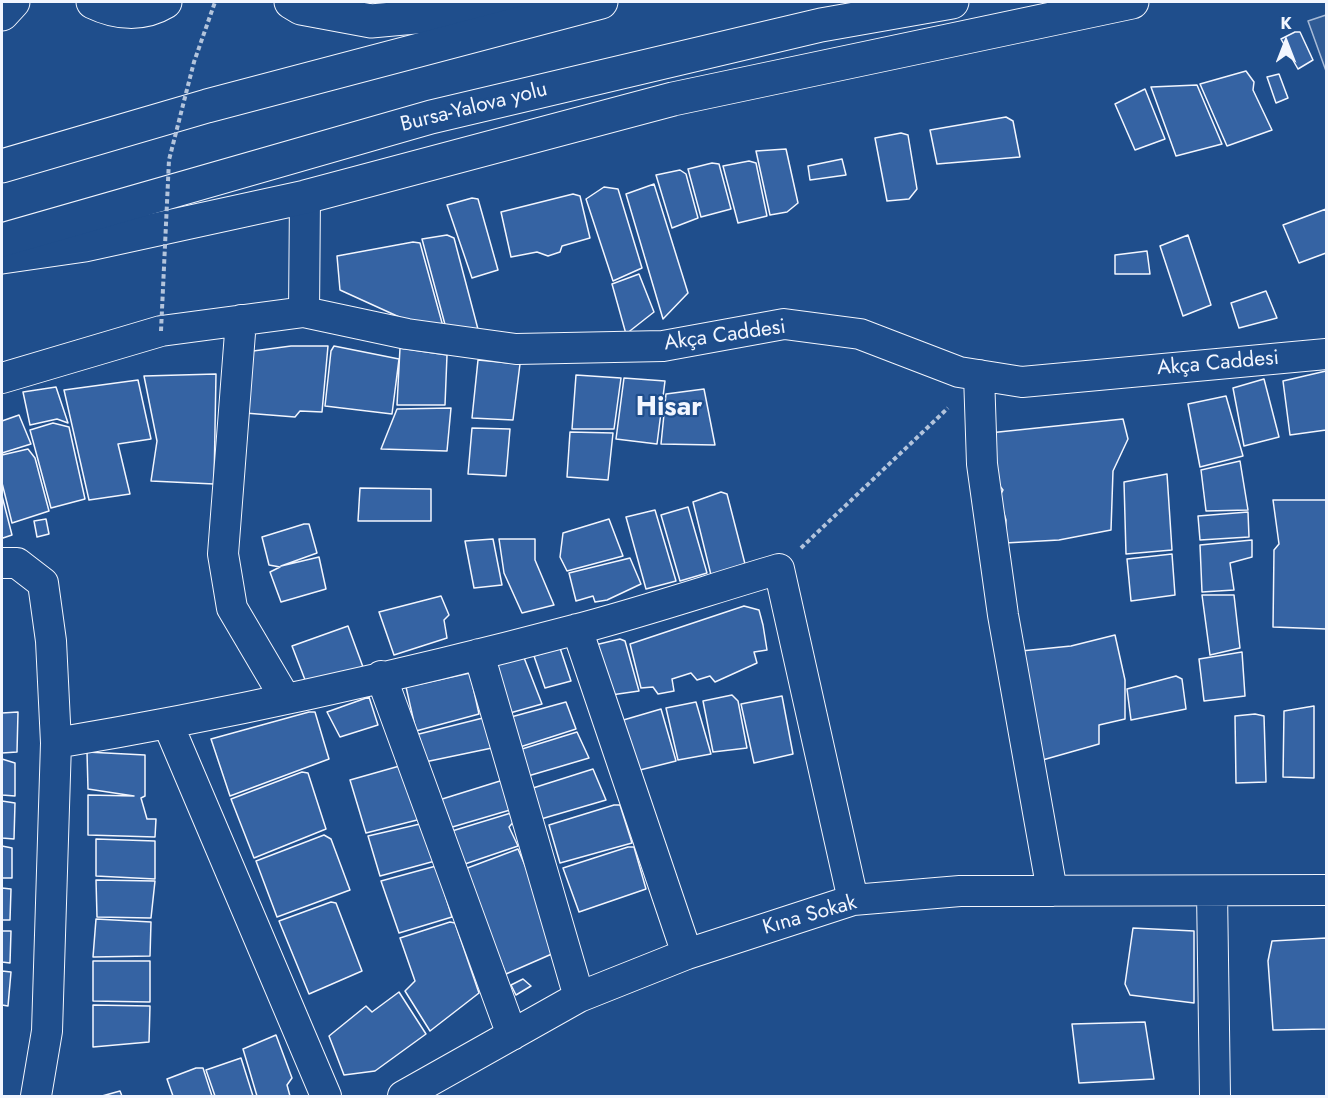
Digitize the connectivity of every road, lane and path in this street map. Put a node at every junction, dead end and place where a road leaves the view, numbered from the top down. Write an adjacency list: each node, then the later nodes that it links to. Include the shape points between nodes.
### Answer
1 (13, 2): 10 (main road)
2 (93, 2): 3 (main road, via 108,9 132,12)
3 (165, 2)
4 (215, 2): 17 (path, bridge, via 194,62 169,160)
5 (291, 2): 6 (main road, via 301,8 371,21)
6 (581, 2)
7 (601, 2): 11 (main road, via 207,106)
8 (952, 2): 13 (main road, Bursa-Yalova yolu, via 821,25 431,117)
9 (1132, 2): 12 (main road, via 674,99)
10 (2, 14)
11 (2, 166)
12 (305, 197): 14 (main road, via 85,245); 15 (street)
13 (2, 240)
14 (2, 257)
15 (304, 312): 16 (street, Akça Caddesi); 19 (street, Akça Caddesi, via 407,334 516,349 663,346 784,324 860,334 959,372)
16 (240, 320): 17 (street, Akça Caddesi); 26 (street, via 225,577 232,608)
17 (161, 331): 20 (street, Akça Caddesi)
18 (1326, 354): 19 (street, Akça Caddesi, via 1022,382)
19 (979, 375): 22 (path, via 928,429); 30 (street, via 982,464)
20 (2, 378)
21 (2, 563): 28 (street, via 16,563 43,583 51,641)
22 (779, 569): 23 (street); 32 (street)
23 (577, 629): 24 (street); 33 (street)
24 (479, 654): 25 (street); 34 (street)
25 (381, 676): 26 (street); 35 (street)
26 (285, 698): 27 (street)
27 (168, 724): 28 (street); 37 (street)
28 (56, 743): 36 (street, via 47,1031)
29 (1326, 890): 31 (street, Kına Sokak)
30 (1052, 891): 31 (street, Kına Sokak); 32 (street, Kına Sokak, via 960,891)
31 (1212, 891): 39 (street)
32 (853, 900): 33 (street, Kına Sokak)
33 (687, 954): 34 (street, Kına Sokak)
34 (579, 997): 35 (street, Kına Sokak)
35 (512, 1035): 38 (street, Kına Sokak)
36 (36, 1096)
37 (326, 1096)
38 (403, 1096)
39 (1215, 1096)

